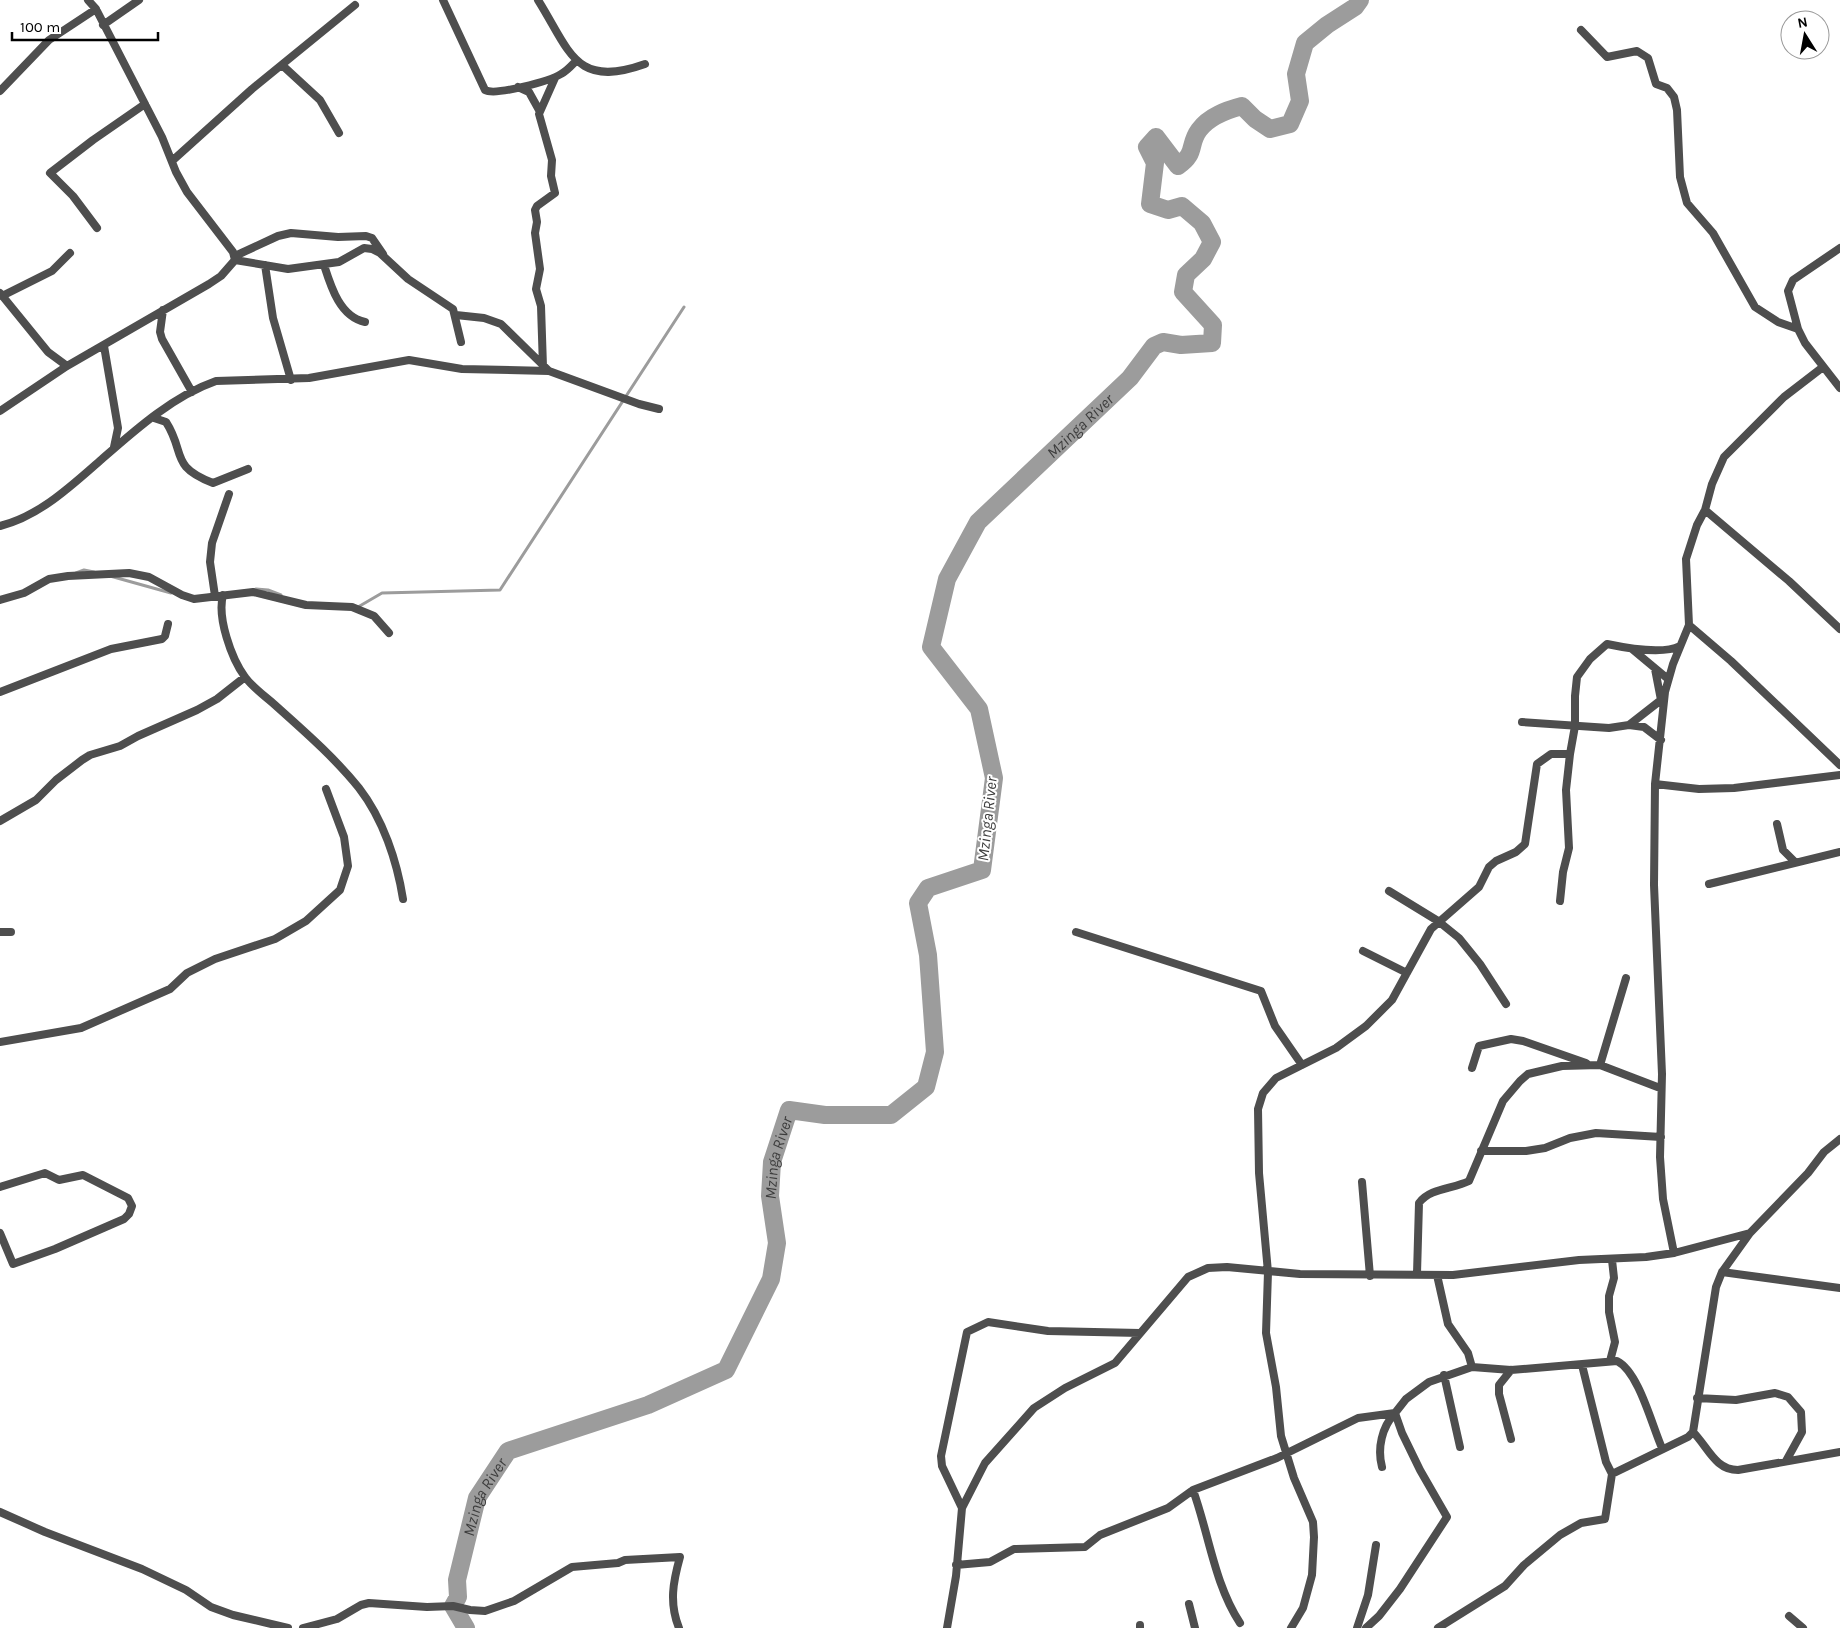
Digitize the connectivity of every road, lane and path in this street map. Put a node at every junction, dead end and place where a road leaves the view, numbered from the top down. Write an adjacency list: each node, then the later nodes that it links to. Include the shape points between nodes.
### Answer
1 (88, 0): 6 (street)
2 (139, 0): 7 (street)
3 (443, 0): 13 (street, via 485,90 493,93)
4 (538, 0): 9 (street)
5 (355, 5): 11 (street)
6 (96, 9): 7 (street); 14 (street, via 49,40)
7 (103, 25): 15 (street)
8 (1581, 30): 30 (street, via 1608,57 1637,51 1648,58 1656,84 1667,88 1674,97 1680,178 1687,202 1713,233 1755,307 1778,322)
9 (576, 61): 10 (street, via 589,70 608,74); 12 (street)
10 (645, 64)
11 (282, 65): 17 (street, via 320,100); 18 (street)
12 (555, 78): 13 (street); 16 (street)
13 (518, 87): 16 (street, via 529,92)
14 (0, 91)
15 (145, 104): 18 (street); 19 (street, via 50,173)
16 (539, 110): 35 (street, via 552,160 555,193 535,210 537,222 534,232 540,269 536,289)
17 (339, 133)
18 (172, 161): 22 (street, via 187,192)
19 (98, 228)
20 (1840, 248): 30 (street, via 1793,280 1788,291)
21 (70, 253): 26 (street, via 52,271)
22 (235, 258): 23 (street, via 278,236 291,233 366,236 372,238); 24 (street); 27 (street, via 221,276)
23 (386, 259): 25 (street, via 380,253 364,248 345,260); 28 (street, via 408,279 453,309)
24 (265, 265): 25 (street, via 288,269); 36 (street, via 273,318)
25 (324, 265): 29 (street, via 342,307 352,318)
26 (1, 295): 33 (street, via 48,352)
27 (163, 310): 32 (street); 38 (street, via 162,339)
28 (456, 315): 31 (street); 35 (street, via 484,318 501,324)
29 (365, 322)
30 (1798, 329): 34 (street)
31 (460, 342)
32 (104, 346): 33 (street); 42 (street, via 118,428)
33 (67, 366): 40 (street)
34 (1823, 367): 37 (street); 45 (street, via 1784,397 1724,457)
35 (546, 370): 36 (street, via 462,369 409,360); 39 (street)
36 (291, 380): 38 (street, via 225,380)
37 (1840, 388)
38 (192, 392): 41 (street)
39 (659, 409)
40 (0, 411)
41 (154, 418): 42 (street); 43 (street, via 166,422 181,461 192,474 212,483)
42 (113, 449): 46 (street, via 59,496)
43 (248, 469)
44 (229, 494): 47 (street, via 212,544 210,562)
45 (1705, 510): 50 (street, via 1686,559); 51 (street, via 1790,580)
46 (0, 526)
47 (219, 596): 48 (street, via 194,599 150,577 116,572 48,580 24,593); 52 (street, via 253,592 306,605 352,607 374,616); 56 (street, via 222,621)
48 (0, 600)
49 (168, 624): 58 (street, via 162,639 111,649)
50 (1688, 624): 53 (street); 66 (street)
51 (1840, 629)
52 (389, 632)
53 (1680, 646): 54 (street, via 1669,650); 57 (street)
54 (1632, 649): 55 (street); 63 (street, via 1607,644 1590,659 1577,677)
55 (1655, 669): 57 (street); 60 (street)
56 (245, 677): 70 (street, via 197,710 120,746 90,755 56,780 36,800); 76 (street, via 314,740 359,788 391,848)
57 (1668, 679): 59 (street)
58 (0, 692)
59 (1665, 692): 60 (street); 64 (street)
60 (1661, 700): 62 (street)
61 (1522, 722): 63 (street)
62 (1629, 725): 63 (street, via 1618,728); 64 (street, via 1644,727)
63 (1575, 726): 65 (street)
64 (1661, 740): 68 (street)
65 (1570, 754): 77 (street, via 1566,790 1569,848); 78 (street, via 1551,754 1537,764 1526,844 1489,867 1479,888)
66 (1840, 765)
67 (1840, 775): 68 (street, via 1734,788 1699,789)
68 (1655, 784): 90 (street, via 1654,886 1662,1035)
69 (326, 789): 86 (street, via 344,837 348,866 340,890 306,921 275,939 215,959 186,973 170,989 80,1028)
70 (0, 821)
71 (1776, 824): 73 (street, via 1783,850)
72 (1840, 852): 73 (street)
73 (1795, 862): 74 (street)
74 (1710, 884)
75 (1389, 891): 78 (street)
76 (403, 899)
77 (1560, 901)
78 (1438, 921): 83 (street); 85 (street, via 1469,949)
79 (0, 932): 80 (street)
80 (11, 932)
81 (1076, 932): 87 (street, via 1261,991 1275,1026)
82 (1363, 951): 83 (street)
83 (1407, 973): 87 (street, via 1392,1000 1366,1026 1336,1048)
84 (1626, 978): 88 (street)
85 (1506, 1004)
86 (0, 1042)
87 (1302, 1065): 100 (street, via 1268,1084 1258,1109 1259,1173)
88 (1596, 1065): 89 (street, via 1511,1040 1479,1046); 90 (street); 93 (street, via 1562,1066 1524,1077 1503,1102)
89 (1472, 1068)
90 (1660, 1088): 91 (street)
91 (1661, 1137): 93 (street, via 1596,1133 1526,1151); 98 (street, via 1663,1200)
92 (1840, 1140): 97 (street, via 1824,1152)
93 (1481, 1151): 102 (street, via 1468,1181 1431,1194 1419,1203)
94 (1362, 1182): 104 (street)
95 (0, 1187): 96 (street, via 45,1173 59,1180 83,1175 128,1198 132,1206 124,1219 55,1250 13,1264)
96 (0, 1233)
97 (1750, 1233): 98 (street); 101 (street)
98 (1674, 1253): 99 (street)
99 (1612, 1260): 103 (street, via 1578,1260); 107 (street, via 1614,1278 1609,1312 1615,1342)
100 (1268, 1272): 104 (street); 106 (street, via 1214,1267 1198,1272 1181,1282); 119 (street, via 1266,1334)
101 (1722, 1272): 105 (street); 112 (street, via 1716,1287)
102 (1416, 1274): 103 (street); 104 (street)
103 (1437, 1275): 109 (street, via 1448,1324 1468,1353)
104 (1370, 1276)
105 (1840, 1288)
106 (1140, 1333): 124 (street, via 1115,1363 1034,1408 985,1462); 124 (street, via 1048,1331 988,1322 967,1332 942,1456 942,1466)
107 (1610, 1361): 108 (street); 117 (street, via 1617,1361 1627,1368)
108 (1582, 1365): 110 (street); 122 (street, via 1606,1462)
109 (1472, 1367): 110 (street); 111 (street)
110 (1511, 1370): 115 (street, via 1499,1385 1499,1394)
111 (1444, 1375): 113 (street, via 1415,1391); 116 (street)
112 (1697, 1398): 114 (street); 120 (street, via 1736,1400 1775,1393 1788,1397 1801,1412 1802,1432)
113 (1395, 1413): 119 (street, via 1358,1418); 121 (street, via 1388,1420 1380,1444); 138 (street, via 1420,1470 1447,1517 1400,1589)
114 (1693, 1432): 117 (street, via 1688,1438); 120 (street, via 1720,1466 1728,1470)
115 (1511, 1439)
116 (1460, 1446)
117 (1662, 1448): 122 (street)
118 (1840, 1452): 120 (street)
119 (1286, 1453): 123 (street); 136 (street, via 1310,1513 1314,1532 1312,1575 1303,1608)
120 (1786, 1461)
121 (1382, 1467)
122 (1612, 1474): 139 (street, via 1604,1518 1581,1523 1560,1535 1505,1586)
123 (1193, 1490): 127 (street, via 1168,1508 1100,1535 1085,1547 1014,1548 990,1562); 130 (street, via 1220,1586)
124 (962, 1508): 127 (street)
125 (0, 1512): 131 (street, via 142,1569 186,1590 211,1607)
126 (1376, 1545): 137 (street, via 1368,1595)
127 (956, 1565): 134 (street)
128 (1189, 1604): 135 (street)
129 (1790, 1616): 140 (street)
130 (1240, 1623)
131 (288, 1628)
132 (303, 1628): 133 (street, via 337,1619 369,1603 486,1610 514,1601 572,1567 680,1557 672,1590 672,1607)
133 (679, 1628)
134 (947, 1628)
135 (1195, 1628)
136 (1291, 1628)
137 (1357, 1628)
138 (1366, 1628)
139 (1438, 1628)
140 (1803, 1628)

